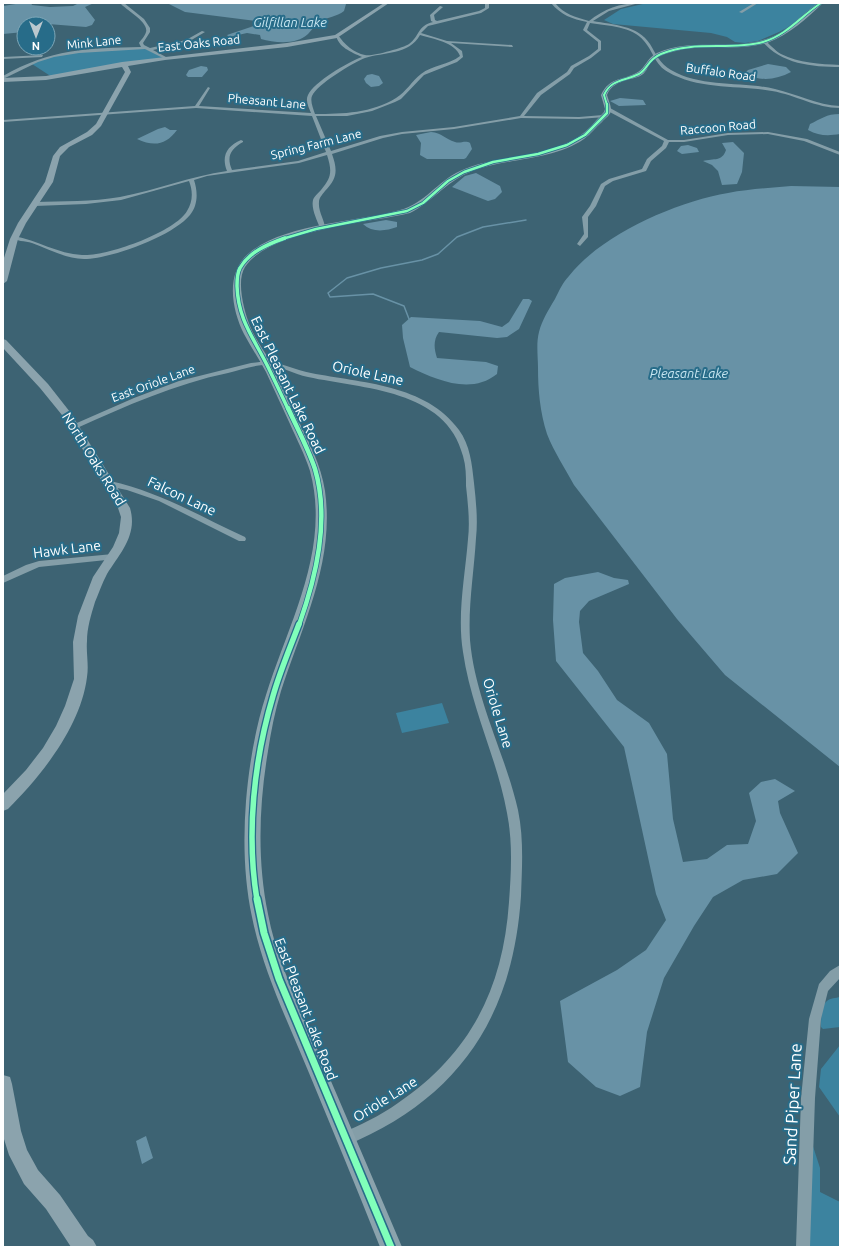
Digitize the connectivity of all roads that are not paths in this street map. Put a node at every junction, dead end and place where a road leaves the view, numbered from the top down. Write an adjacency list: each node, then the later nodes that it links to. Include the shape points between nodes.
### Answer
1 (122, 3): 18 (street, via 148,27 148,32 141,43)
2 (387, 3): 14 (street, East Oaks Road)
3 (487, 3): 10 (street, via 487,8 480,12)
4 (553, 3): 11 (street, Buffalo Road, via 559,11)
5 (636, 3): 11 (street, via 605,10)
6 (756, 3): 9 (street)
7 (821, 3): 16 (street, via 796,25)
8 (441, 7): 10 (street, via 432,15)
9 (741, 12)
10 (436, 22): 13 (street, via 424,27)
11 (590, 22): 23 (street, Buffalo Road, via 620,27 639,34 646,40); 35 (street, via 585,30 600,42 600,49 538,94)
12 (203, 32): 19 (street, via 187,41)
13 (420, 34): 15 (street, Pheasant Lane); 22 (street, via 415,42 403,48)
14 (337, 36): 22 (street, via 347,48); 25 (street, East Oaks Road, via 287,45)
15 (443, 41): 17 (street); 34 (street, Pheasant Lane, via 460,51 461,58 423,74 396,100 354,114)
16 (764, 41): 23 (street, via 741,45 681,48 669,50); 27 (street, via 774,51 788,58)
17 (512, 46)
18 (144, 48): 19 (street); 20 (street, Mink Lane)
19 (148, 50): 25 (street)
20 (56, 55)
21 (42, 56): 24 (street); 28 (street, Mink Lane)
22 (365, 57): 34 (street, via 337,72 313,91 308,101)
23 (655, 57): 31 (street, Buffalo Road, via 663,67 685,78 776,90 817,105); 32 (street, via 649,61 642,73 618,81 607,89 604,99)
24 (3, 58)
25 (165, 58): 26 (street, East Oaks Road)
26 (122, 64): 28 (street, East Oaks Road, via 46,78); 33 (street, via 128,68 128,72)
27 (840, 66)
28 (3, 79)
29 (208, 88): 30 (street)
30 (196, 107): 33 (street, Pheasant Lane); 34 (street, Pheasant Lane)
31 (840, 107)
32 (605, 113): 35 (street, Spring Farm Lane, via 579,118); 38 (street); 44 (street, East Pleasant Lake Road, via 585,135 568,144 488,164 460,174 448,180 426,201 414,208)
33 (105, 114): 36 (street, Pheasant Lane); 43 (street, via 96,128 57,154 49,182)
34 (315, 115): 39 (street)
35 (521, 116): 39 (street, Spring Farm Lane, via 454,128 392,135)
36 (3, 120)
37 (241, 141): 41 (street, via 227,154 226,161)
38 (667, 141): 40 (street, Raccoon Road, via 728,134 768,133 805,140); 46 (street, via 649,160 644,170 610,180 603,185 594,206 585,218 587,233)
39 (329, 153): 41 (street, Spring Farm Lane, via 293,163); 44 (street, via 332,176 316,200 316,209)
40 (840, 154)
41 (230, 171): 42 (street, Spring Farm Lane)
42 (191, 179): 43 (street, Spring Farm Lane, via 107,200); 45 (street, via 196,190 186,216 170,228 116,252 75,256 38,242)
43 (35, 204): 45 (street)
44 (323, 228): 49 (street, East Pleasant Lake Road, via 295,234 264,247 247,260 240,270 237,281 243,319 248,334)
45 (14, 238): 47 (street)
46 (580, 244)
47 (3, 281)
48 (3, 343): 50 (street, North Oaks Road, via 55,399)
49 (266, 362): 50 (street, East Oriole Lane, via 173,385); 58 (street, East Pleasant Lake Road, via 314,466 321,516 319,550 313,580 273,694 260,753 255,786 255,885 262,924 279,979); 58 (street, Oriole Lane, via 298,373 371,385 410,397 444,418 464,446 469,467 473,523 465,608 467,650 477,693 507,786 517,849 509,952 491,1008 480,1028 465,1051 428,1090 403,1108)
50 (74, 426): 51 (street, North Oaks Road)
51 (110, 484): 52 (street, Falcon Lane, via 157,496); 53 (street, North Oaks Road, via 124,508 128,521)
52 (242, 538)
53 (113, 557): 54 (street, Hawk Lane, via 39,564); 55 (street, North Oaks Road, via 102,571 87,607 80,642 81,672 78,690 68,717 46,756)
54 (3, 580)
55 (3, 804)
56 (840, 971): 61 (street, Sand Piper Lane, via 823,988 815,1019 808,1098)
57 (3, 1084): 59 (street, via 11,1131 19,1155 31,1177 53,1202)
58 (345, 1139): 60 (street, East Pleasant Lake Road)
59 (82, 1246)
60 (391, 1247)
61 (804, 1247)

